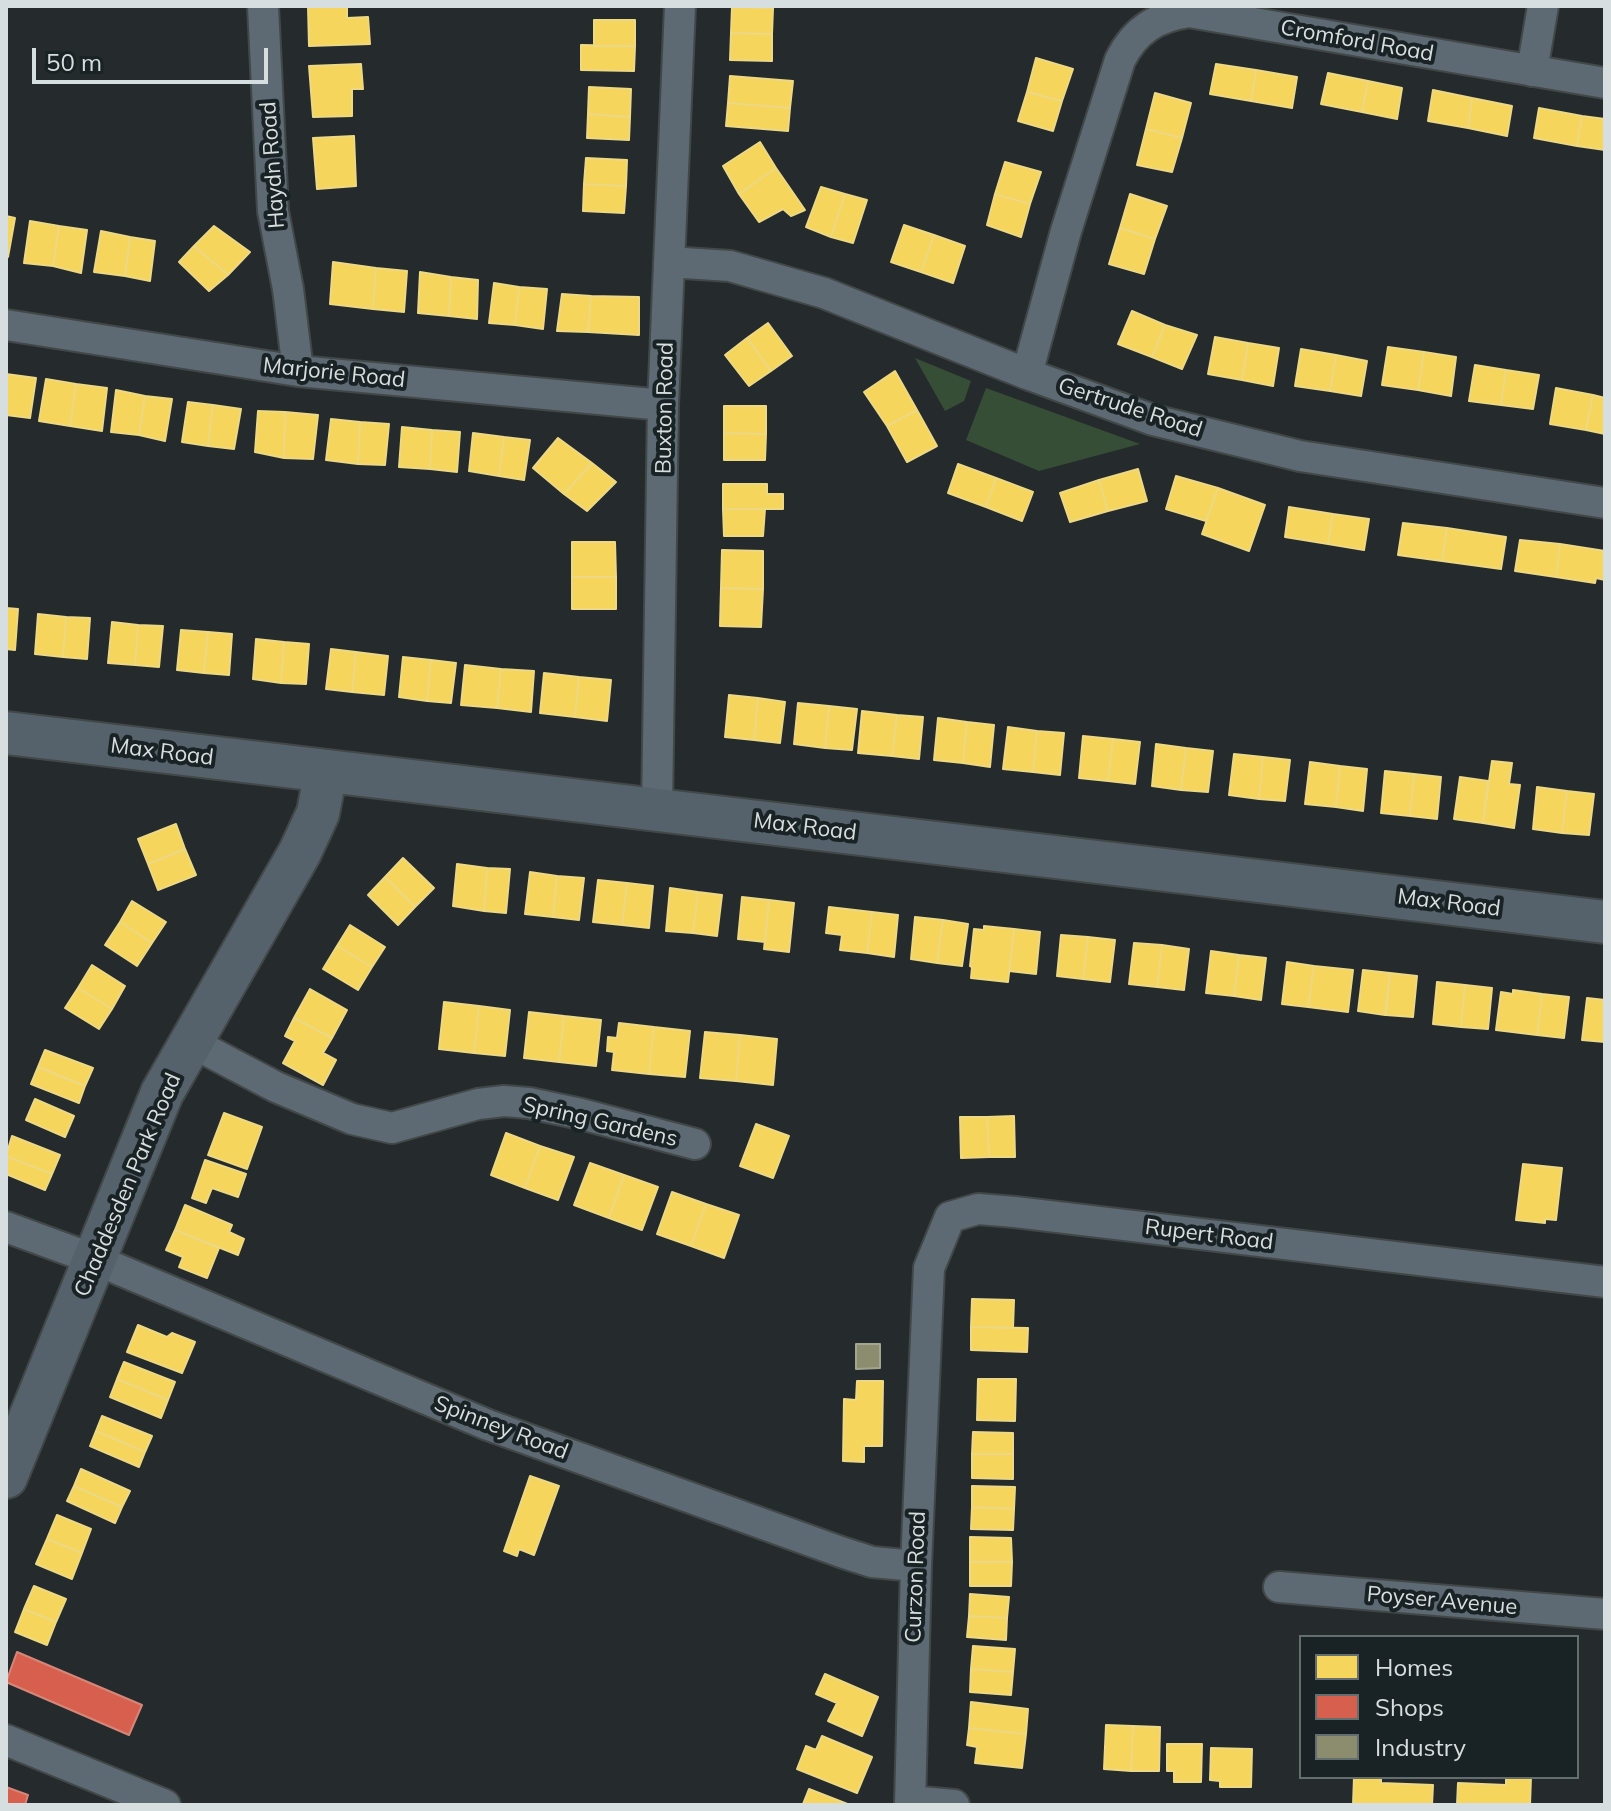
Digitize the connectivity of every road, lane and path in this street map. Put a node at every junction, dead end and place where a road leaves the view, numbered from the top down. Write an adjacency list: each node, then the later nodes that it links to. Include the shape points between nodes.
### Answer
1 (263, 6): 8 (street, Haydn Road, via 273,211)
2 (680, 6): 6 (street, Buxton Road)
3 (1543, 6): 4 (street)
4 (1532, 71): 5 (street, Cromford Road); 9 (street, Cromford Road, via 1189,12 1152,22 1128,44 1120,60)
5 (1605, 83)
6 (669, 262): 9 (street, Gertrude Road, via 730,266 824,293); 10 (street, Buxton Road)
7 (6, 325): 8 (street, Marjorie Road)
8 (298, 371): 10 (street, Marjorie Road)
9 (1027, 374): 11 (street, Gertrude Road, via 1153,420 1300,456)
10 (663, 405): 14 (street, Buxton Road)
11 (1605, 503)
12 (6, 733): 13 (street, Max Road)
13 (326, 771): 14 (street, Max Road); 16 (street, Chaddesden Park Road, via 318,813 300,852)
14 (657, 810): 15 (street, Max Road)
15 (1605, 922)
16 (191, 1042): 17 (street, Spring Gardens, via 276,1087 352,1119 392,1128 504,1101 581,1114); 19 (street, Chaddesden Park Road, via 162,1093)
17 (695, 1144)
18 (6, 1227): 19 (street, Spinney Road)
19 (96, 1260): 22 (street, Chaddesden Park Road); 23 (street, Spinney Road, via 488,1425 841,1552 872,1562)
20 (1605, 1282): 21 (street, Rupert Road, via 978,1209 950,1217 929,1268)
21 (925, 1350): 23 (street, Curzon Road)
22 (6, 1477)
23 (916, 1566): 27 (street, Curzon Road)
24 (1279, 1587): 25 (street, Poyser Avenue)
25 (1605, 1614)
26 (6, 1740): 28 (street)
27 (910, 1803): 29 (street)
28 (165, 1805)
29 (954, 1805)

